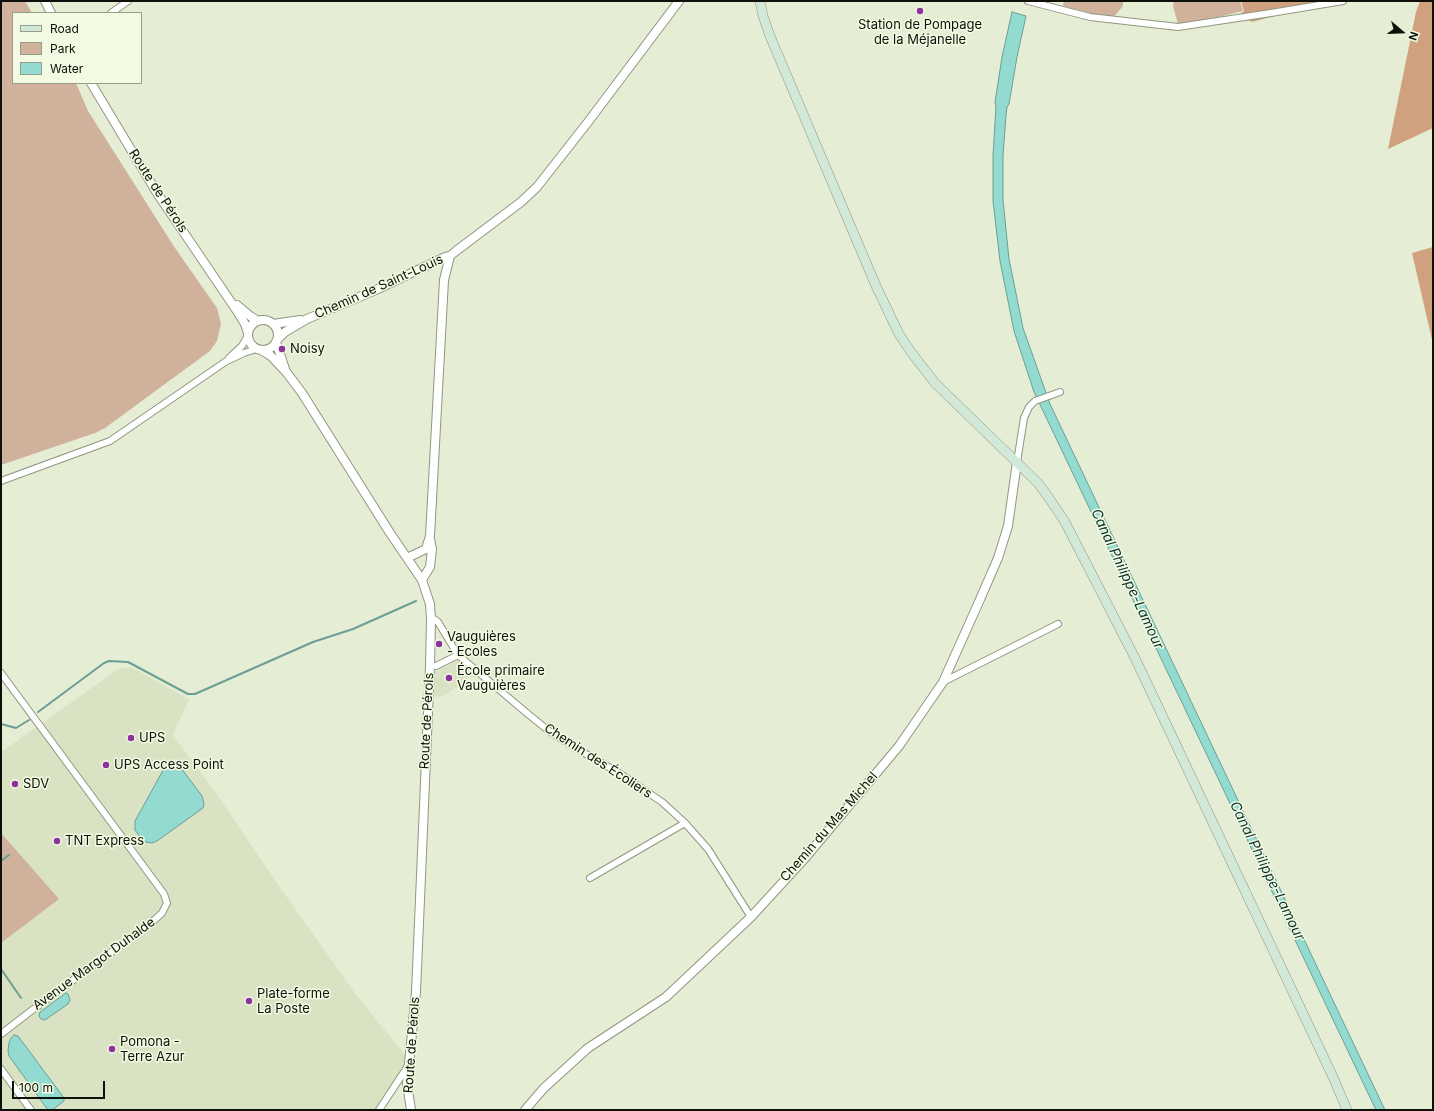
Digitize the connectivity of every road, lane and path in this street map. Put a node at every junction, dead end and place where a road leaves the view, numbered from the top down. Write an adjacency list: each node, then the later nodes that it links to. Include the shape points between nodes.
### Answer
1 (45, 1): 9 (street)
2 (128, 1): 10 (street)
3 (679, 1): 12 (street, Chemin de Saint-Louis, via 537,187)
4 (760, 1): 23 (main road, via 770,36 876,286 899,334 935,383)
5 (1028, 1): 8 (street)
6 (1060, 1): 8 (street)
7 (1343, 1): 8 (street, via 1178,27 1090,17)
8 (1058, 8)
9 (50, 12)
10 (112, 12)
11 (92, 84): 13 (street, Route de Pérols, via 157,193)
12 (450, 256): 14 (street, Chemin de Saint-Louis); 25 (street, via 444,280)
13 (228, 296): 15 (street, Route de Pérols); 17 (street, Route de Pérols, via 245,324)
14 (307, 319): 16 (street, Chemin de Saint-Louis); 18 (street, Chemin de Saint-Louis, via 285,332)
15 (258, 321): 16 (street); 17 (street, via 251,325)
16 (273, 324): 18 (street, via 277,331)
17 (248, 335): 19 (street, via 249,342); 20 (street, via 242,346)
18 (277, 341): 19 (street, via 270,349); 21 (street, Route de Pérols)
19 (258, 350): 20 (street); 21 (street, Route de Pérols, via 271,356)
20 (225, 362): 24 (street, via 110,441)
21 (287, 373): 26 (street, Route de Pérols)
22 (1060, 392): 23 (street, via 1035,401 1029,407 1024,418)
23 (1017, 462): 33 (street, Chemin du Mas Michel, via 1008,526 998,558); 44 (main road, via 1049,498 1080,548 1135,658 1333,1077)
24 (1, 481)
25 (430, 536): 26 (street, via 426,549); 27 (street, via 430,567)
26 (408, 558): 27 (street, Route de Pérols)
27 (422, 580): 28 (street, Route de Pérols, via 429,599)
28 (431, 619): 30 (street, Chemin des Écoliers, via 438,622); 31 (street, Route de Pérols)
29 (1058, 624): 33 (street)
30 (458, 655): 31 (street, via 436,666); 34 (street, Chemin des Écoliers, via 549,731 620,773 662,802)
31 (430, 666): 38 (street, Route de Pérols, via 416,992)
32 (1, 673): 37 (street, Avenue Margot Duhalde, via 164,894 167,902 162,913 151,923)
33 (942, 682): 36 (street, Chemin du Mas Michel, via 899,746 806,857)
34 (685, 823): 35 (street); 36 (street, Chemin des Écoliers, via 708,849)
35 (590, 878)
36 (751, 917): 43 (street, Chemin du Mas Michel, via 666,997 588,1048 544,1088)
37 (1, 1034)
38 (408, 1066): 41 (street); 42 (street, Route de Pérols, via 407,1084)
39 (1, 1069): 40 (street)
40 (31, 1110)
41 (378, 1110)
42 (411, 1110)
43 (525, 1110)
44 (1346, 1110)

